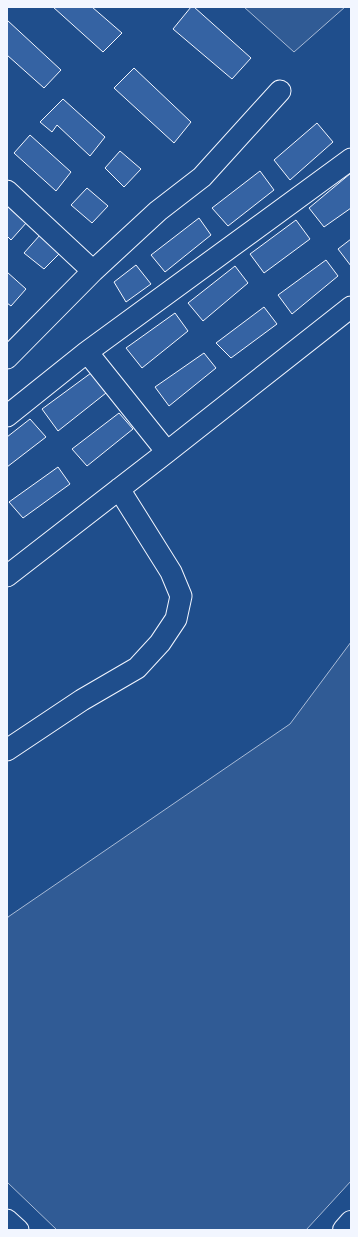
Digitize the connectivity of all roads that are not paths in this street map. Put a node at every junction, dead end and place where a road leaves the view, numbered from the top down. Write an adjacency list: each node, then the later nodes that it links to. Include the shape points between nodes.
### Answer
1 (280, 91): 4 (street, via 202,177 158,211)
2 (351, 159): 7 (street)
3 (7, 191): 4 (street)
4 (93, 271): 6 (street)
5 (351, 307): 9 (street)
6 (9, 352)
7 (87, 352): 8 (street); 9 (street)
8 (7, 416)
9 (167, 452): 10 (street)
10 (119, 489): 11 (street); 12 (street, via 172,572 181,596 176,619 160,643 137,668 82,700)
11 (7, 576)
12 (7, 750)
13 (7, 1220): 15 (street)
14 (351, 1222): 16 (main road)
15 (18, 1230)
16 (344, 1230)

